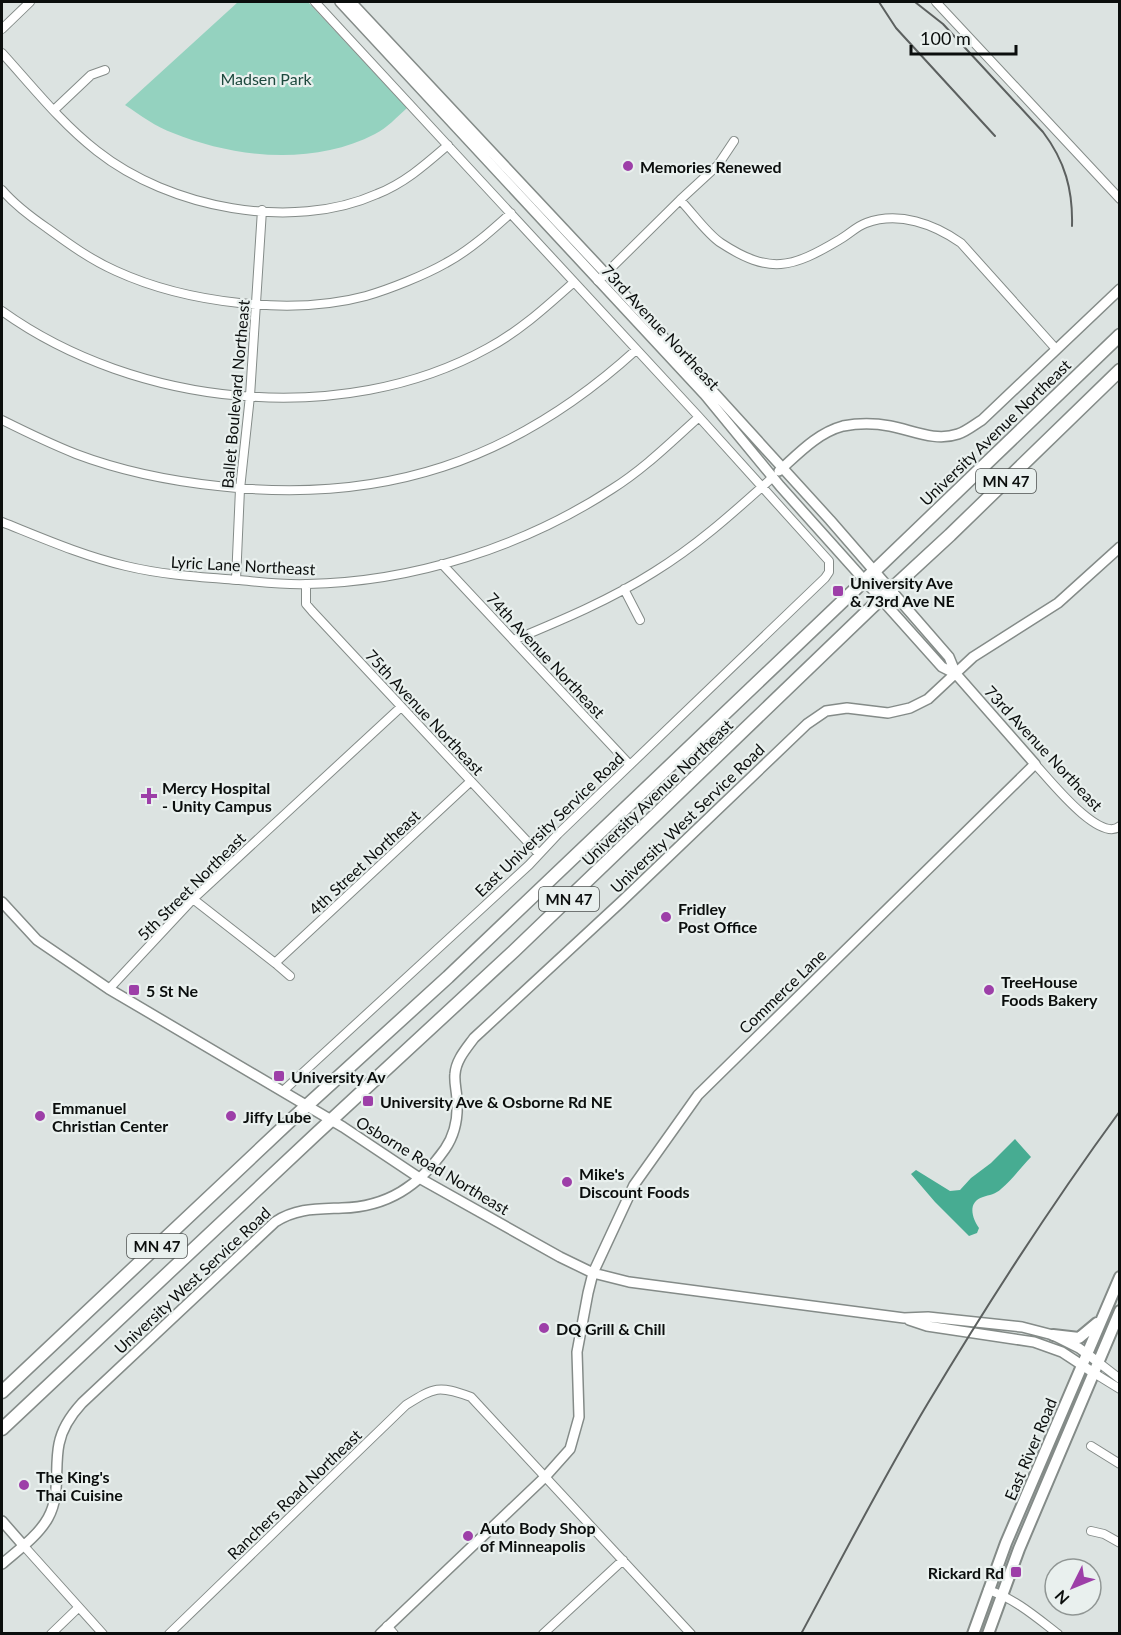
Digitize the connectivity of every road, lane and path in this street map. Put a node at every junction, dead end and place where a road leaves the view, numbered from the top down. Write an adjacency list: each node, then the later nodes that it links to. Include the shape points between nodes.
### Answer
1 (30, 2): 6 (street)
2 (315, 2): 11 (street, 73rd Avenue Northeast)
3 (340, 2): 19 (street, 73rd Avenue Northeast)
4 (351, 2): 17 (street, 73rd Avenue Northeast)
5 (936, 2): 13 (street)
6 (2, 29)
7 (2, 53): 9 (street)
8 (105, 70): 9 (street, via 91,75)
9 (54, 110): 15 (street, via 98,152 150,183 201,202)
10 (734, 141): 14 (street, via 718,165)
11 (448, 145): 15 (street, via 422,168 378,194 350,204 297,212); 16 (street, 73rd Avenue Northeast)
12 (2, 190): 21 (street, via 34,219 115,271 182,293)
13 (1119, 199)
14 (680, 200): 17 (street); 24 (street, via 719,242 753,261 781,265 809,258 865,223 892,217 928,225 961,243)
15 (262, 210): 21 (street, Ballet Boulevard Northeast)
16 (511, 213): 18 (street, 73rd Avenue Northeast); 21 (street, via 446,263 387,289 316,304)
17 (606, 274): 19 (street); 30 (street, 73rd Avenue Northeast)
18 (574, 282): 25 (street, 73rd Avenue Northeast); 27 (street, via 534,317 489,348 438,371 329,397)
19 (598, 282): 31 (street, 73rd Avenue Northeast, via 705,395)
20 (1119, 289): 24 (street)
21 (256, 303): 27 (street, Ballet Boulevard Northeast)
22 (2, 311): 27 (street, via 56,344 100,364 179,387)
23 (1119, 335): 38 (main road, University Avenue Northeast / MN 47)
24 (1056, 349): 30 (street, via 982,420 959,434 942,437 862,423 824,435 796,453)
25 (636, 350): 28 (street, 73rd Avenue Northeast); 33 (street, via 596,385 537,426 430,472 312,491)
26 (1119, 370): 42 (main road, University Avenue Northeast / MN 47)
27 (250, 396): 33 (street, Ballet Boulevard Northeast)
28 (699, 417): 32 (street, 73rd Avenue Northeast); 36 (street, Lyric Lane Northeast, via 656,456 601,495 534,532)
29 (2, 420): 33 (street, via 77,454 115,466)
30 (782, 468): 31 (street); 38 (street, 73rd Avenue Northeast)
31 (773, 477): 32 (street); 38 (street, 73rd Avenue Northeast)
32 (762, 487): 37 (street, 73rd Avenue Northeast, via 829,561); 41 (street, via 688,549)
33 (240, 489): 39 (street, Ballet Boulevard Northeast)
34 (2, 522): 39 (street, Lyric Lane Northeast, via 125,566)
35 (1119, 547): 45 (street, University West Service Road, via 1058,603 973,657)
36 (442, 564): 40 (street, Lyric Lane Northeast, via 378,577); 44 (street, 74th Avenue Northeast)
37 (829, 572): 48 (street, East University Service Road)
38 (870, 575): 42 (street, 73rd Avenue Northeast); 58 (main road, University Avenue Northeast / MN 47)
39 (236, 580): 40 (street, Lyric Lane Northeast)
40 (306, 584): 46 (street, 75th Avenue Northeast, via 306,604)
41 (624, 590): 43 (street); 44 (street)
42 (886, 594): 45 (street, 73rd Avenue Northeast, via 942,667); 59 (main road, University Avenue Northeast / MN 47, via 522,944)
43 (640, 620)
44 (514, 640): 48 (street, 74th Avenue Northeast)
45 (956, 674): 47 (street, 73rd Avenue Northeast); 60 (street, University West Service Road, via 928,699 910,708 888,713 847,708 826,711 807,724 474,1038 460,1056 454,1074 458,1103 453,1134)
46 (401, 707): 49 (street, 75th Avenue Northeast); 52 (street, 5th Street Northeast)
47 (1035, 764): 50 (street, 73rd Avenue Northeast, via 1090,821 1105,830); 61 (street, Commerce Lane, via 698,1095 634,1185)
48 (630, 765): 51 (street, East University Service Road)
49 (471, 781): 51 (street, 75th Avenue Northeast); 54 (street, 4th Street Northeast)
50 (1118, 827)
51 (539, 854): 57 (street, East University Service Road)
52 (194, 898): 54 (street); 56 (street, 5th Street Northeast)
53 (2, 902): 56 (street, Osborne Road Northeast, via 37,940)
54 (275, 963): 55 (street)
55 (290, 976)
56 (109, 989): 57 (street, Osborne Road Northeast)
57 (283, 1091): 58 (street, Osborne Road Northeast)
58 (307, 1106): 59 (street, Osborne Road Northeast); 72 (main road, University Avenue Northeast / MN 47)
59 (331, 1120): 60 (street, Osborne Road Northeast); 73 (main road, University Avenue Northeast / MN 47)
60 (421, 1179): 61 (street, Osborne Road Northeast); 80 (street, University West Service Road, via 378,1203 359,1208 299,1210 275,1222 74,1412 58,1445 56,1494 51,1511)
61 (593, 1273): 64 (street, Osborne Road Northeast, via 629,1282); 76 (street, Commerce Lane, via 577,1352 579,1417 570,1449)
62 (1119, 1278): 65 (main road, East River Road)
63 (1119, 1311): 69 (main road, East River Road)
64 (904, 1318): 66 (street, Osborne Road Northeast, via 1022,1327); 68 (street, Osborne Road Northeast, via 927,1326 1034,1342 1062,1352)
65 (1101, 1318): 66 (main road, via 1079,1338); 67 (main road, East River Road)
66 (1053, 1335): 67 (street, Osborne Road Northeast)
67 (1087, 1354): 68 (main road, East River Road); 69 (street, Osborne Road Northeast)
68 (1082, 1365): 69 (street, Osborne Road Northeast); 83 (main road, East River Road)
69 (1096, 1367): 70 (street); 71 (street); 84 (main road, East River Road)
70 (1119, 1379)
71 (1119, 1389)
72 (2, 1392)
73 (2, 1429)
74 (1091, 1446): 75 (street)
75 (1119, 1464)
76 (545, 1477): 81 (street); 86 (street, Commerce Lane); 89 (street, Ranchers Road Northeast, via 471,1397 447,1389 430,1390 406,1405)
77 (2, 1521): 80 (street)
78 (1091, 1531): 79 (street)
79 (1119, 1543)
80 (23, 1545): 82 (street, University West Service Road); 85 (street)
81 (623, 1560): 91 (street); 92 (street)
82 (2, 1564)
83 (988, 1590): 84 (street); 93 (main road, East River Road)
84 (1001, 1594): 94 (main road, East River Road); 95 (street)
85 (78, 1608): 87 (street); 88 (street)
86 (391, 1630): 90 (street, Commerce Lane)
87 (51, 1634)
88 (104, 1634)
89 (169, 1634)
90 (380, 1634)
91 (543, 1634)
92 (691, 1634)
93 (973, 1634)
94 (988, 1634)
95 (1058, 1634)

